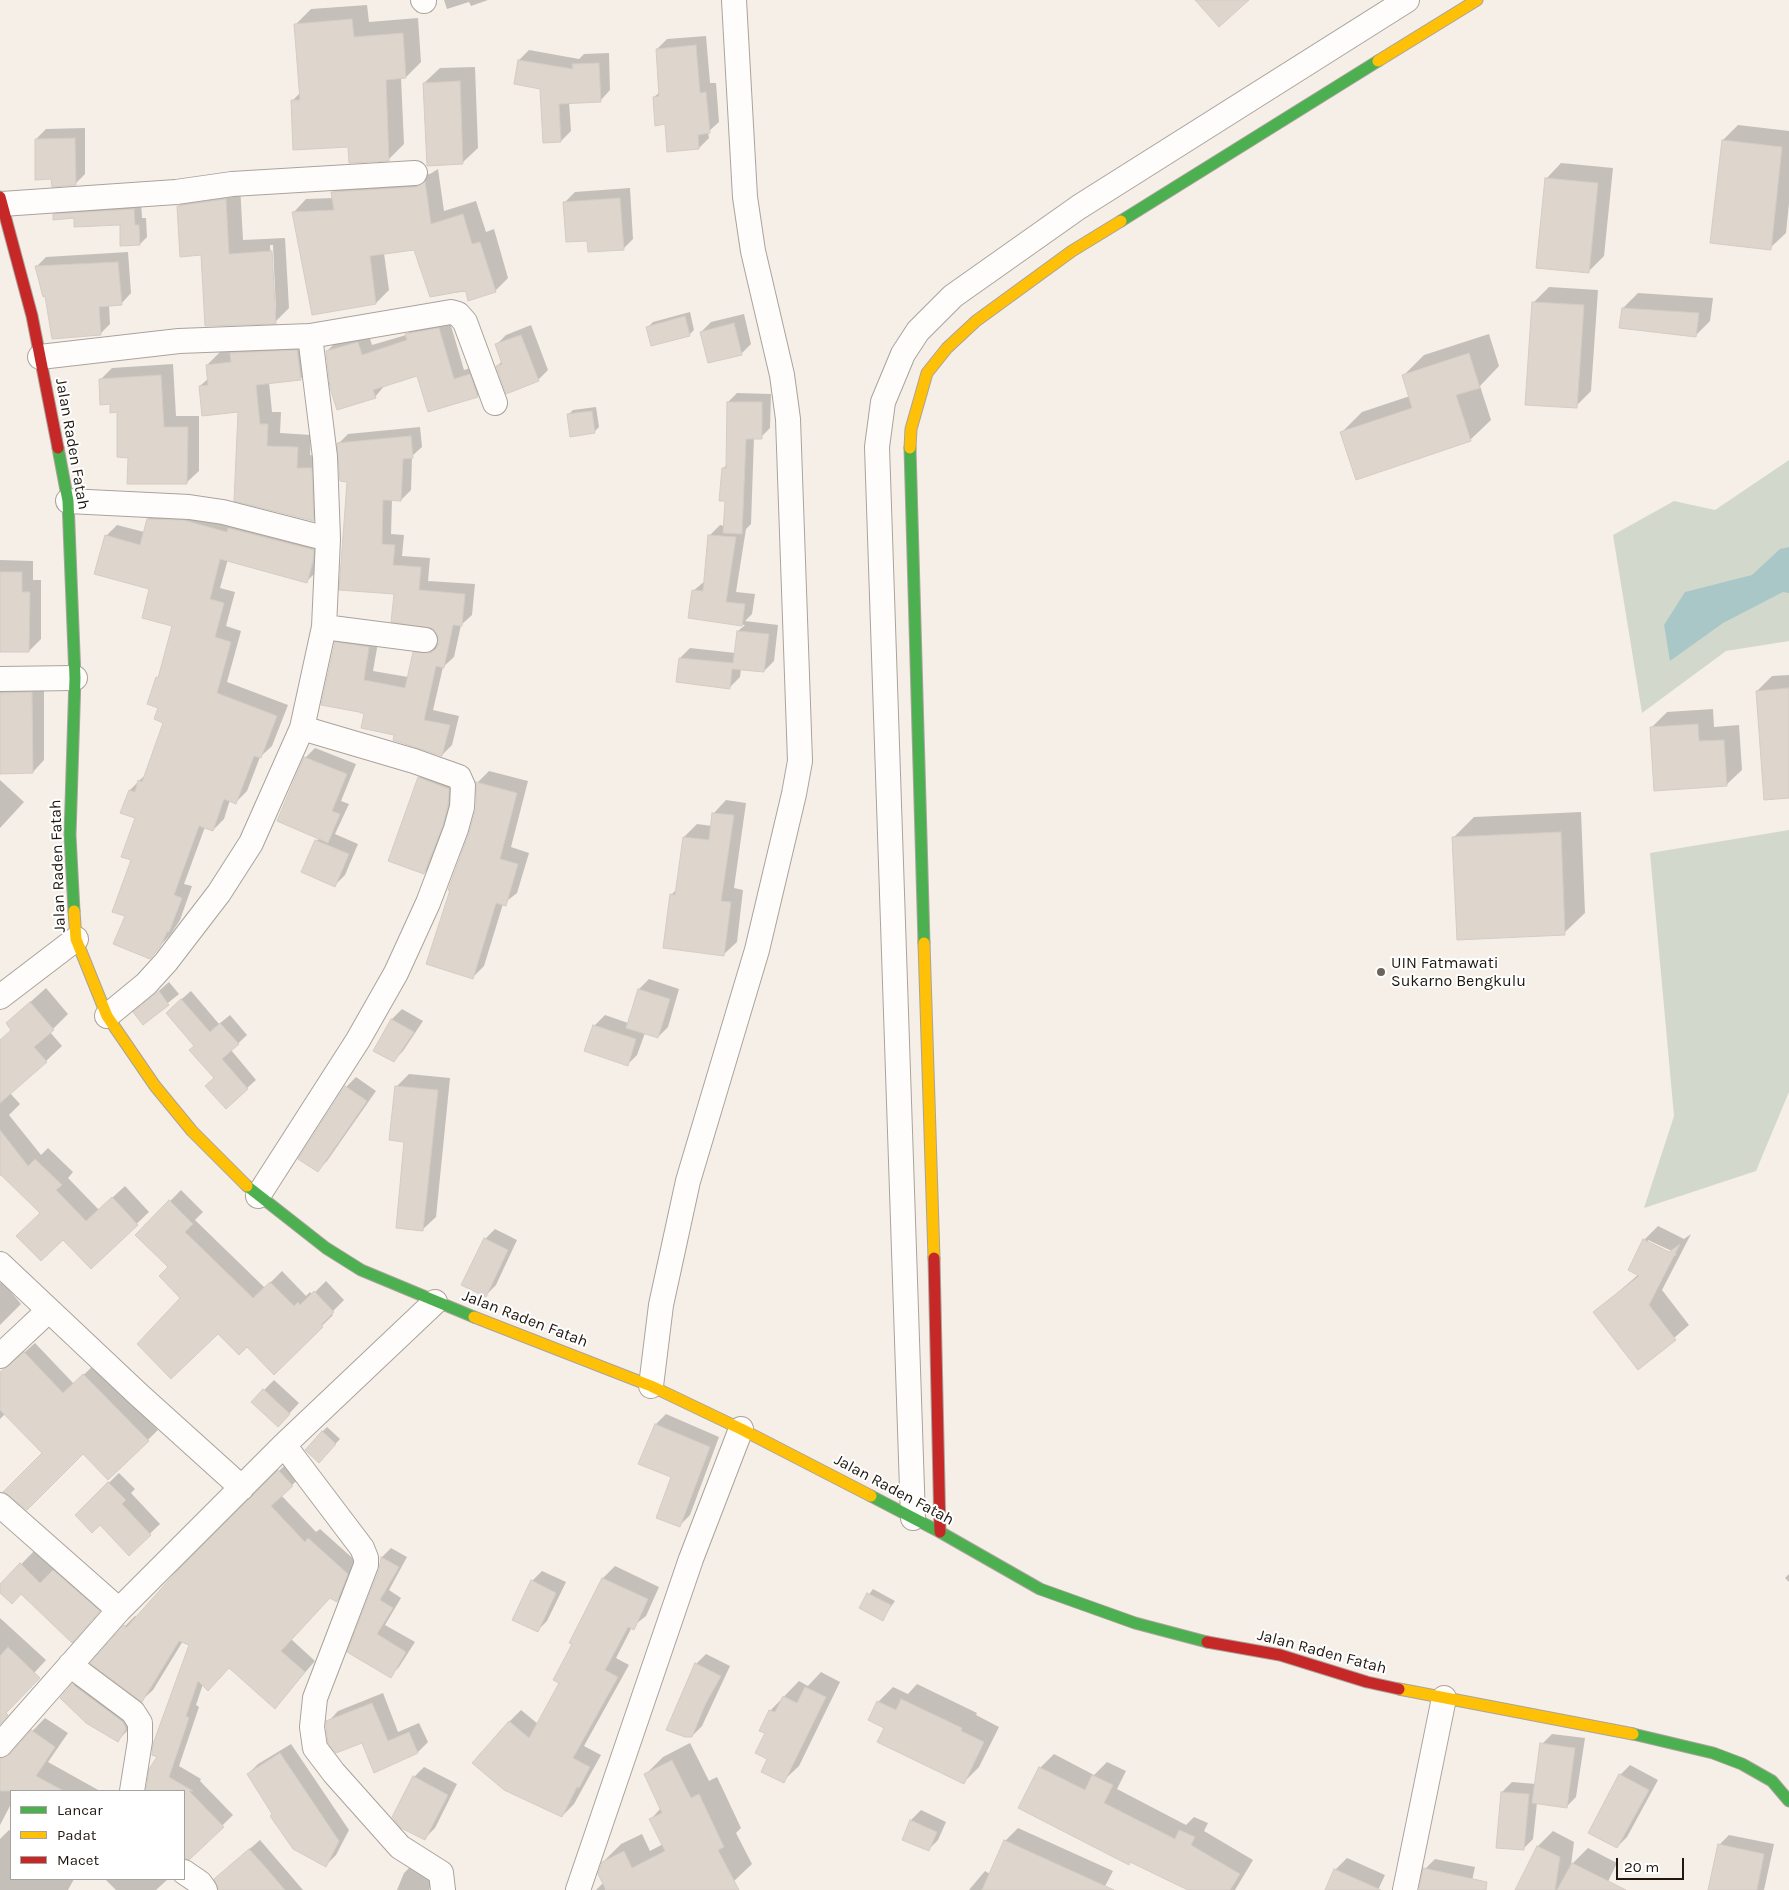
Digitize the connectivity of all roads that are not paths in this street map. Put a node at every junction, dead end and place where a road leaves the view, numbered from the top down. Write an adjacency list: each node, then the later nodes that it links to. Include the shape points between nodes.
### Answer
1 (734, 0): 25 (street, via 745,197 788,419 800,761 756,950 688,1181 662,1306)
2 (1407, 0): 24 (street, via 1079,207 953,296 918,331 890,379 882,402 877,447)
3 (1477, 0): 26 (main road, via 1072,251 976,321 947,348 927,373 911,429 909,464)
4 (415, 173): 5 (street, via 232,184 176,192)
5 (1, 201): 7 (main road, Jalan Raden Fatah)
6 (310, 336): 7 (street, via 179,341); 8 (street, via 452,312 458,314 465,322); 10 (street, via 324,448)
7 (40, 357): 9 (main road, Jalan Raden Fatah)
8 (495, 403)
9 (68, 501): 10 (street, via 189,507 223,512); 13 (main road, Jalan Raden Fatah)
10 (328, 539): 11 (street)
11 (324, 628): 12 (street); 15 (street)
12 (425, 640)
13 (75, 678): 14 (street); 16 (main road, Jalan Raden Fatah, via 70,835)
14 (0, 679)
15 (302, 728): 18 (street, via 251,843 219,893 146,984); 19 (street, via 459,777 463,786 462,807 428,903 396,974 358,1040)
16 (76, 938): 17 (street); 18 (main road, Jalan Raden Fatah)
17 (0, 997)
18 (107, 1016): 19 (main road, Jalan Raden Fatah, via 155,1086 181,1117)
19 (258, 1196): 21 (main road, Jalan Raden Fatah, via 326,1248 361,1270)
20 (0, 1264): 22 (street)
21 (435, 1302): 25 (main road, Jalan Raden Fatah); 28 (street)
22 (48, 1311): 23 (street); 29 (street)
23 (0, 1356)
24 (909, 1385): 26 (street); 31 (street)
25 (651, 1386): 27 (main road, Jalan Raden Fatah)
26 (937, 1386): 32 (main road)
27 (741, 1429): 31 (main road, Jalan Raden Fatah); 42 (street, via 691,1559)
28 (284, 1445): 29 (street); 41 (street, via 362,1548 366,1558 315,1698 312,1727 315,1748 400,1847 441,1873)
29 (242, 1488): 33 (street)
30 (0, 1504): 33 (street)
31 (913, 1518): 32 (main road, Jalan Raden Fatah)
32 (940, 1532): 35 (main road, Jalan Raden Fatah, via 1040,1588 1135,1623 1197,1640 1280,1655 1367,1682)
33 (119, 1610): 34 (street)
34 (70, 1665): 36 (street); 37 (street, via 133,1712 140,1723)
35 (1444, 1698): 38 (main road, Jalan Raden Fatah, via 1621,1731 1713,1753 1772,1780); 43 (street)
36 (0, 1745)
37 (132, 1790)
38 (1789, 1801)
39 (185, 1873): 40 (street)
40 (205, 1890)
41 (443, 1890)
42 (578, 1890)
43 (1405, 1890)

